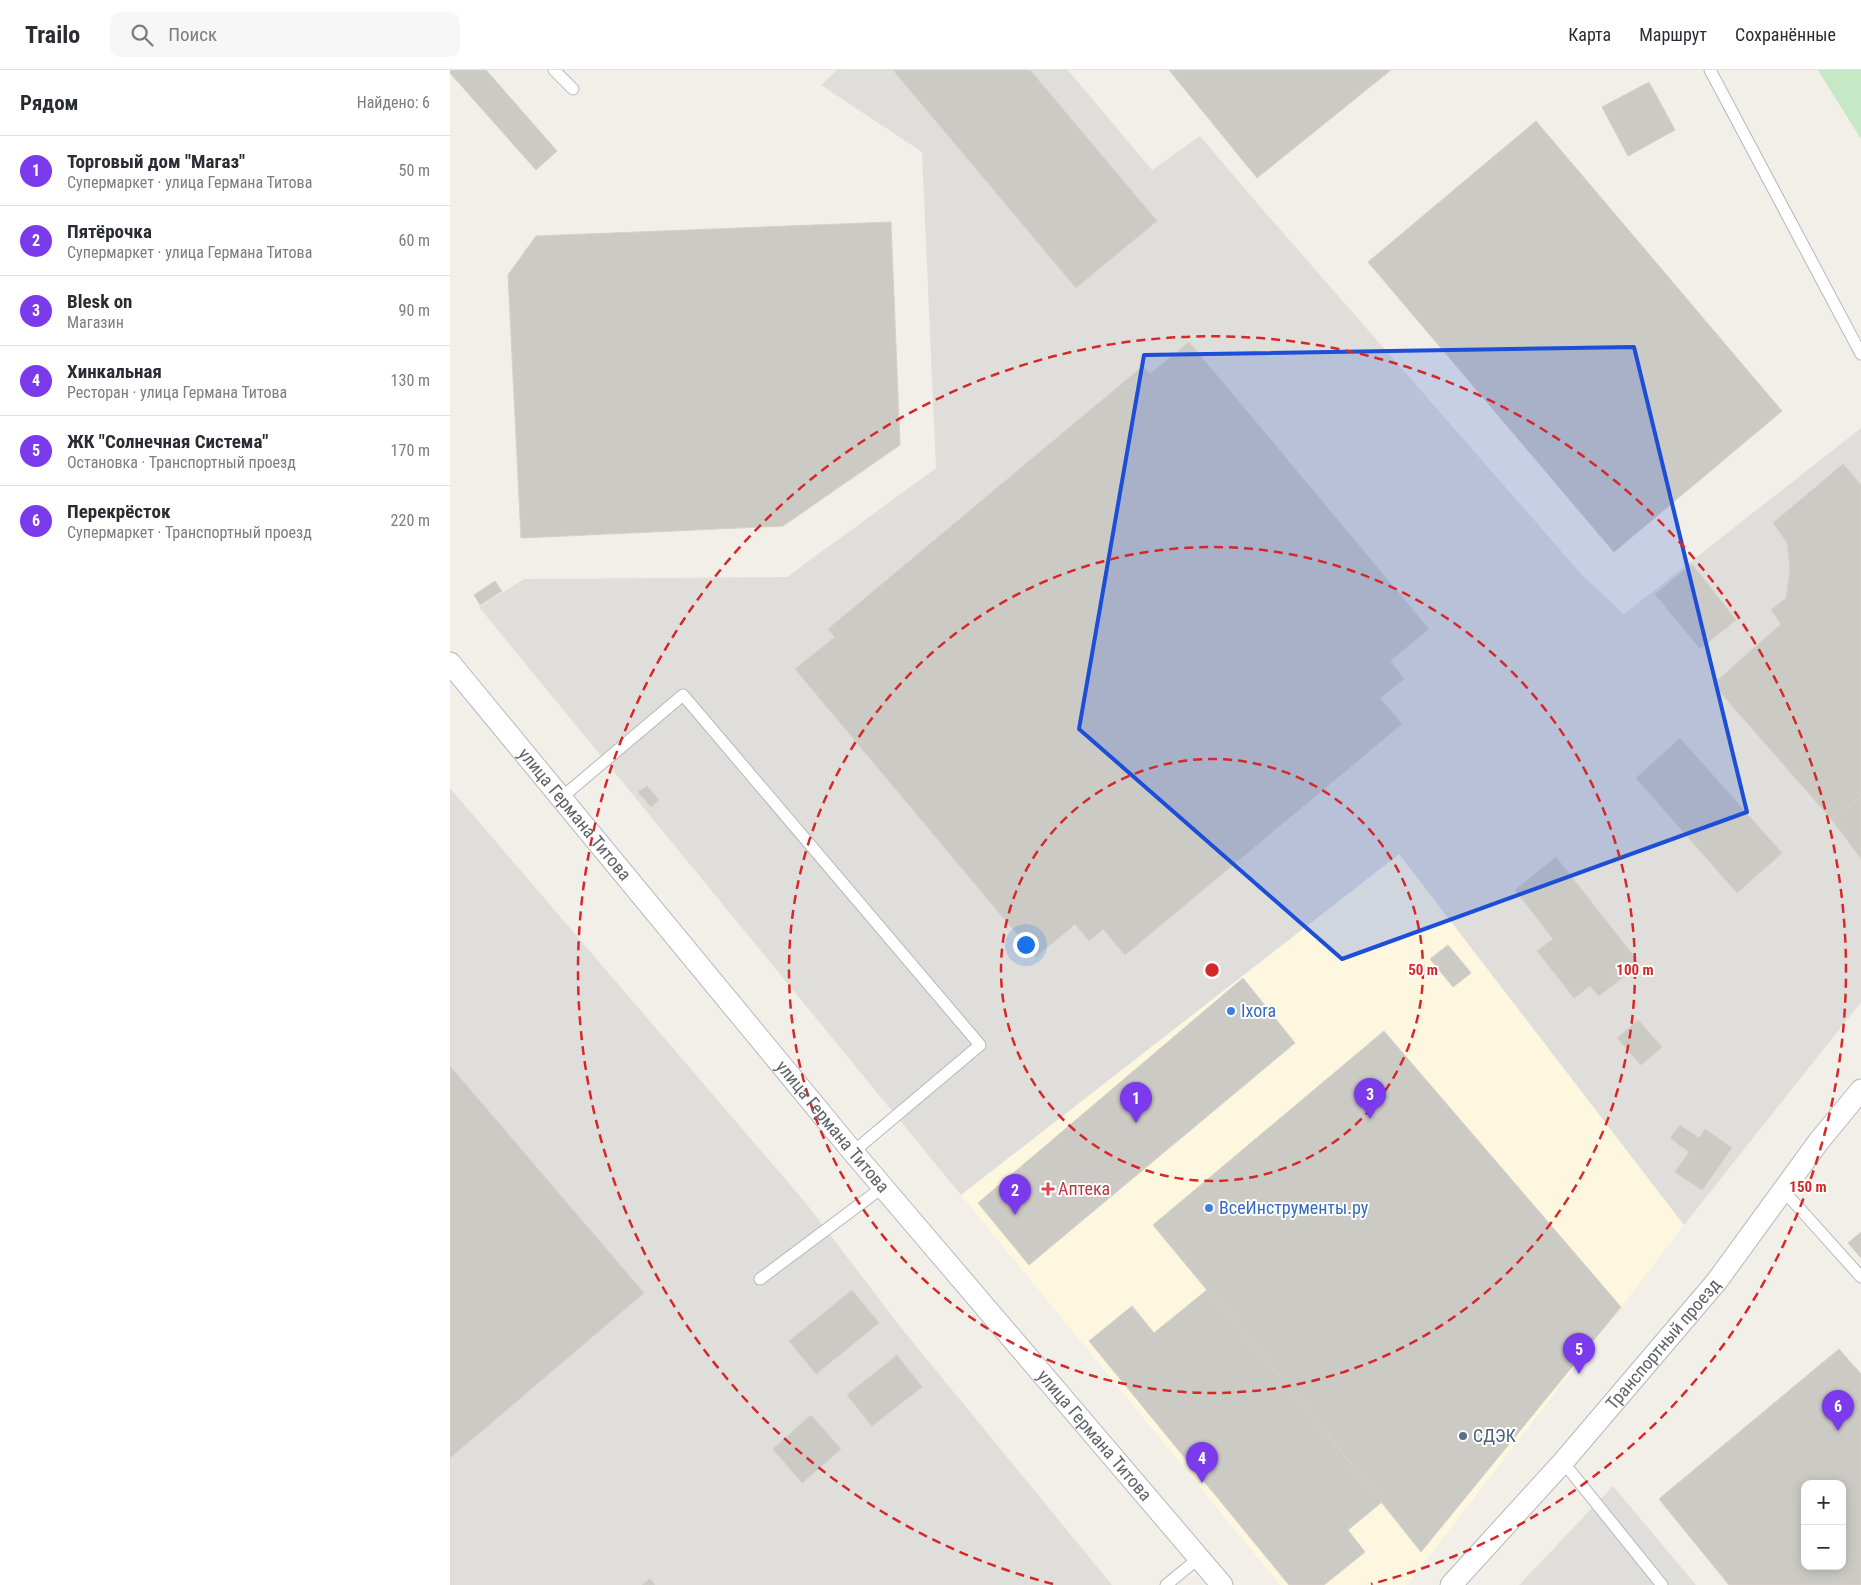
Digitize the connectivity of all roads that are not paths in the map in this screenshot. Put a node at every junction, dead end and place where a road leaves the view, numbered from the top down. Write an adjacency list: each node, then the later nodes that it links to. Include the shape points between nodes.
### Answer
1 (554, 70): 3 (lane)
2 (1710, 70): 4 (lane)
3 (573, 89)
4 (1861, 354)
5 (450, 663): 6 (street, улица Германа Титова)
6 (561, 798): 8 (street, улица Германа Титова); 8 (lane, via 683,695 980,1045)
7 (1861, 1090): 10 (street, Транспортный проезд)
8 (853, 1152): 9 (street, улица Германа Титова)
9 (883, 1187): 12 (lane); 14 (street, улица Германа Титова)
10 (1783, 1190): 11 (lane); 13 (street, Транспортный проезд, via 1717,1281)
11 (1861, 1277)
12 (760, 1279)
13 (1562, 1462): 17 (street, Транспортный проезд); 18 (lane)
14 (1199, 1558): 15 (lane); 16 (street, улица Германа Титова)
15 (1166, 1585)
16 (1222, 1585)
17 (1451, 1585)
18 (1662, 1585)

